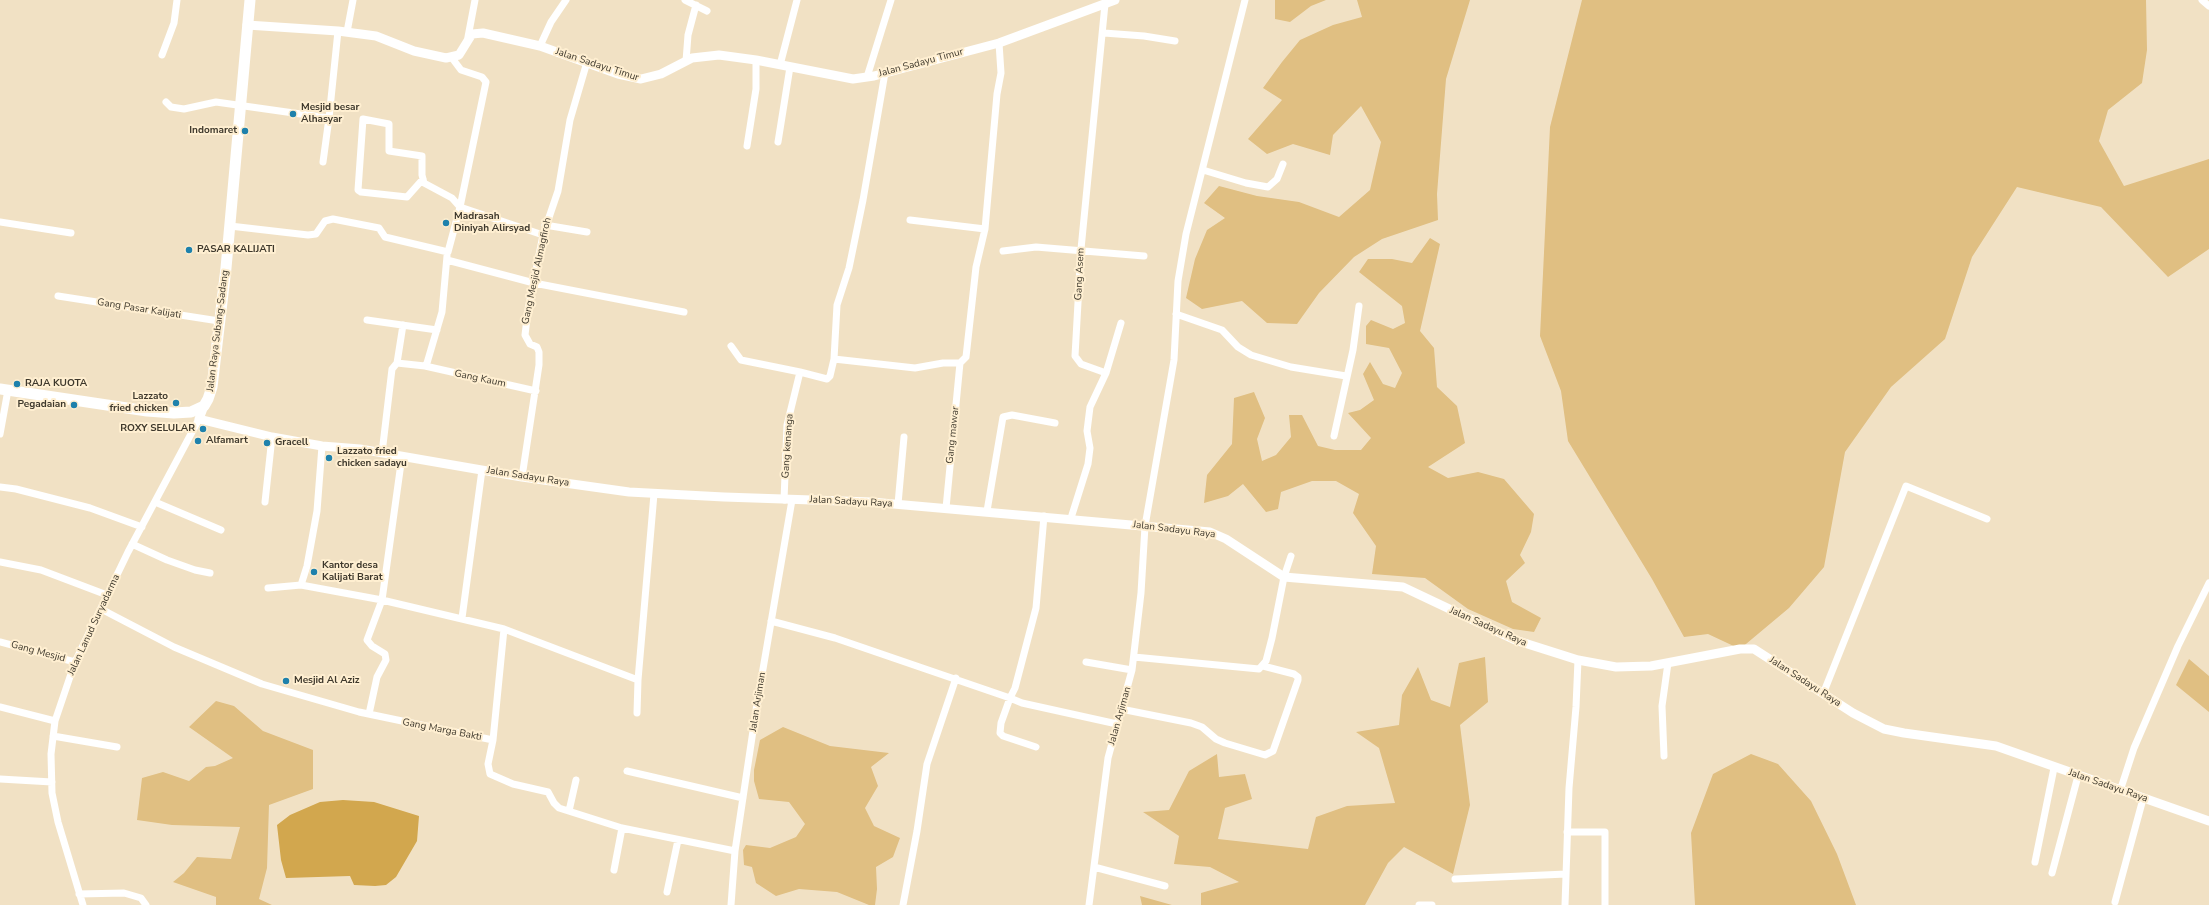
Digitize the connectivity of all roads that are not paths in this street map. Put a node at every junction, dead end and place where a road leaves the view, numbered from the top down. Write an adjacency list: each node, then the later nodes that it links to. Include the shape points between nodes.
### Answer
1 (177, 0): 23 (street, via 174,23)
2 (250, 0): 16 (main road, Jalan Raya Subang-Sadang)
3 (353, 0): 17 (street)
4 (475, 0): 19 (street)
5 (566, 0): 22 (street, via 550,22)
6 (685, 0): 13 (street)
7 (797, 0): 28 (street)
8 (891, 0): 31 (street)
9 (1115, 0): 12 (street, Jalan Sadayu Timur)
10 (1245, 0): 39 (street, Jalan Arjiman)
11 (2202, 0): 14 (street)
12 (1106, 4): 18 (street, Gang Asem); 21 (street, Jalan Sadayu Timur)
13 (696, 5): 15 (street); 26 (street, via 688,35)
14 (2209, 6)
15 (707, 11)
16 (247, 25): 17 (street); 33 (main road, Jalan Raya Subang-Sadang)
17 (342, 32): 24 (street, via 382,38 414,52); 34 (street)
18 (1104, 33): 20 (street); 50 (street, Gang Asem)
19 (468, 37): 22 (street, Jalan Sadayu Timur, via 483,33); 24 (street, via 459,55)
20 (1175, 41)
21 (999, 43): 30 (street, Jalan Sadayu Timur); 46 (street, Gang mawar, via 1001,73)
22 (540, 46): 27 (street, Jalan Sadayu Timur)
23 (162, 55)
24 (452, 58): 41 (street, via 461,70 482,77 486,82)
25 (756, 60): 26 (street, Jalan Sadayu Timur, via 702,55); 28 (street, Jalan Sadayu Timur); 36 (street, via 756,89)
26 (686, 61): 27 (street, Jalan Sadayu Timur, via 645,80)
27 (587, 62): 44 (street, Gang Mesjid Almagfiroh, via 570,120 558,191)
28 (780, 65): 29 (street, Jalan Sadayu Timur)
29 (790, 67): 31 (street, Jalan Sadayu Timur, via 846,78); 35 (street)
30 (885, 73): 31 (street, Jalan Sadayu Timur); 65 (street, via 849,268 837,306)
31 (868, 78)
32 (166, 102): 33 (street, via 172,107 184,109 216,102)
33 (240, 105): 34 (street); 45 (main road, Jalan Raya Subang-Sadang)
34 (329, 118): 37 (street)
35 (778, 142)
36 (747, 146)
37 (323, 162)
38 (1283, 164): 39 (street, via 1277,179 1268,187)
39 (1203, 170): 58 (street, Jalan Arjiman, via 1186,234 1178,281)
40 (423, 179): 40 (street, via 422,156 390,152 389,124 363,119 358,190 407,197); 41 (street, via 427,185 452,198)
41 (460, 207): 49 (street); 52 (street)
42 (910, 220): 46 (street)
43 (0, 222): 48 (street)
44 (545, 225): 47 (street); 49 (street, Gang Mesjid Almagfiroh)
45 (230, 226): 52 (street, via 308,235 316,234 325,221 333,219 379,228 385,238); 60 (main road, Jalan Raya Subang-Sadang)
46 (985, 229): 67 (street, Gang mawar, via 976,267 966,357)
47 (587, 232)
48 (71, 233)
49 (543, 235): 54 (street, Gang Mesjid Almagfiroh)
50 (1081, 249): 51 (street, via 1036,247); 53 (street); 70 (street, Gang Asem, via 1075,356 1081,364)
51 (1003, 251)
52 (447, 256): 54 (street); 63 (street, via 442,312)
53 (1144, 256)
54 (534, 283): 57 (street); 73 (street, Gang Mesjid Almagfiroh, via 524,335 539,352)
55 (58, 296): 60 (street, Gang Pasar Kalijati)
56 (1359, 306): 71 (street, via 1353,350)
57 (684, 312)
58 (1176, 314): 71 (street, via 1222,330 1238,347 1251,355 1291,367); 97 (street, Jalan Arjiman, via 1174,360)
59 (367, 320): 62 (street)
60 (219, 321): 74 (main road, Jalan Raya Subang-Sadang, via 212,387)
61 (1121, 323): 70 (street)
62 (403, 325): 63 (street); 66 (street)
63 (437, 330): 68 (street)
64 (731, 346): 69 (street, via 741,360)
65 (834, 359): 67 (street, via 915,368); 69 (street, via 827,379)
66 (397, 363): 68 (street, Gang Kaum); 82 (street, via 392,369)
67 (960, 363): 92 (street, Gang mawar)
68 (425, 366): 73 (street, Gang Kaum)
69 (800, 372): 88 (street, Gang kenanga, via 787,425)
70 (1106, 373): 95 (street, via 1090,407 1087,431 1090,448 1088,464)
71 (1346, 376): 78 (street)
72 (4, 389): 74 (main road, via 147,411 191,412); 77 (street)
73 (536, 391): 85 (street, Gang Mesjid Almagfiroh)
74 (204, 406): 75 (street, Jalan Lanud Suryadarma)
75 (199, 419): 80 (street, Jalan Sadayu Raya); 89 (street, Jalan Lanud Suryadarma)
76 (1055, 423): 93 (street, via 1012,415 1003,417)
77 (0, 434)
78 (1334, 436)
79 (904, 437): 91 (street)
80 (272, 438): 81 (street, Jalan Sadayu Raya); 90 (street)
81 (322, 446): 82 (street, Jalan Sadayu Raya); 106 (street, via 321,477 313,537)
82 (382, 452): 83 (street, Jalan Sadayu Raya)
83 (402, 456): 84 (street, Jalan Sadayu Raya); 109 (street)
84 (482, 470): 85 (street, Jalan Sadayu Raya); 111 (street)
85 (522, 477): 87 (street, Jalan Sadayu Raya)
86 (0, 487): 98 (street, via 90,508)
87 (654, 494): 88 (street, Jalan Sadayu Raya); 123 (street)
88 (788, 500): 91 (street, Jalan Sadayu Raya); 112 (street, Jalan Arjiman)
89 (156, 502): 98 (street, Jalan Lanud Suryadarma); 99 (street)
90 (265, 502)
91 (898, 504): 92 (street, Jalan Sadayu Raya)
92 (946, 508): 93 (street, Jalan Sadayu Raya)
93 (988, 511): 94 (street, Jalan Sadayu Raya)
94 (1044, 516): 95 (street, Jalan Sadayu Raya); 125 (street, via 1036,608 1015,688)
95 (1071, 518): 97 (street, Jalan Sadayu Raya)
96 (1987, 519): 124 (street, via 1906,486)
97 (1145, 526): 104 (street, Jalan Sadayu Raya, via 1217,534); 115 (street, Jalan Arjiman)
98 (142, 527): 100 (street, Jalan Lanud Suryadarma)
99 (221, 530)
100 (132, 544): 103 (street, via 174,563); 108 (street, Jalan Lanud Suryadarma)
101 (1291, 556): 104 (street)
102 (0, 562): 108 (street, via 41,570)
103 (210, 573)
104 (1284, 577): 116 (street, Jalan Sadayu Raya, via 1403,587 1515,640); 120 (street, via 1272,638)
105 (2209, 583): 143 (street, via 2178,646 2134,748)
106 (301, 585): 107 (street); 109 (street)
107 (268, 588)
108 (107, 595): 110 (street, Jalan Lanud Suryadarma)
109 (382, 600): 111 (street); 129 (street, via 367,640 385,654 386,660 377,677)
110 (101, 609): 117 (street, Jalan Lanud Suryadarma); 129 (street, Gang Marga Bakti, via 174,648 213,665 262,684)
111 (462, 618): 113 (street)
112 (771, 621): 122 (street, via 835,638); 144 (street, Jalan Arjiman)
113 (504, 629): 123 (street); 133 (street, Gang Marga Bakti)
114 (0, 644): 117 (street, Gang Mesjid)
115 (1134, 657): 120 (street, via 1254,670); 121 (street, Jalan Arjiman)
116 (1578, 660): 119 (street, Jalan Sadayu Raya, via 1616,667); 149 (street)
117 (75, 662): 130 (street, Jalan Lanud Suryadarma)
118 (1086, 662): 121 (street)
119 (1668, 663): 124 (street, Jalan Sadayu Raya, via 1749,648 1760,652); 136 (street, via 1662,706)
120 (1263, 666): 127 (street, via 1298,677 1273,751 1265,755 1225,743 1202,727 1191,723)
121 (1132, 670): 127 (street, Jalan Arjiman)
122 (956, 678): 125 (street); 165 (street, via 927,764 918,831)
123 (638, 680): 128 (street)
124 (1823, 694): 137 (street, Jalan Sadayu Raya, via 1884,728 1904,734 1996,746)
125 (1010, 698): 131 (street, via 1022,703); 135 (street, via 1000,733)
126 (0, 707): 130 (street)
127 (1121, 710): 131 (street, Jalan Arjiman)
128 (637, 713)
129 (369, 714): 133 (street, Gang Marga Bakti)
130 (55, 721): 132 (street, Jalan Lanud Suryadarma)
131 (1117, 724): 153 (street, Jalan Arjiman, via 1108,758)
132 (53, 736): 134 (street); 142 (street, Jalan Lanud Suryadarma)
133 (493, 740): 146 (street, via 488,764 490,774 513,784 548,792 556,806)
134 (117, 747)
135 (1036, 747)
136 (1664, 756)
137 (2054, 768): 139 (street, Jalan Sadayu Raya); 152 (street)
138 (627, 771): 144 (street)
139 (2078, 776): 143 (street, Jalan Sadayu Raya); 155 (street)
140 (0, 779): 142 (street)
141 (576, 780): 146 (street)
142 (52, 782): 160 (street, Jalan Lanud Suryadarma, via 58,822)
143 (2120, 791): 145 (street, Jalan Sadayu Raya)
144 (743, 798): 151 (street, Jalan Arjiman)
145 (2143, 799): 147 (street, Jalan Sadayu Raya); 161 (street)
146 (569, 811): 148 (street)
147 (2209, 822)
148 (622, 828): 150 (street); 154 (street)
149 (1567, 832): 156 (street); 170 (street, via 1605,832)
150 (678, 840): 151 (street); 159 (street)
151 (735, 851): 164 (street, Jalan Arjiman)
152 (2034, 862)
153 (1094, 867): 158 (street); 166 (street, Jalan Arjiman)
154 (614, 870)
155 (2052, 873)
156 (1566, 874): 157 (street); 169 (street)
157 (1455, 879)
158 (1165, 886)
159 (667, 892)
160 (79, 894): 162 (street, Jalan Lanud Suryadarma); 163 (street, via 124,893 141,898)
161 (2115, 902)
162 (83, 905)
163 (146, 905)
164 (731, 905)
165 (903, 905)
166 (1089, 905)
167 (1419, 905): 168 (street)
168 (1432, 905)
169 (1565, 905)
170 (1605, 905)

